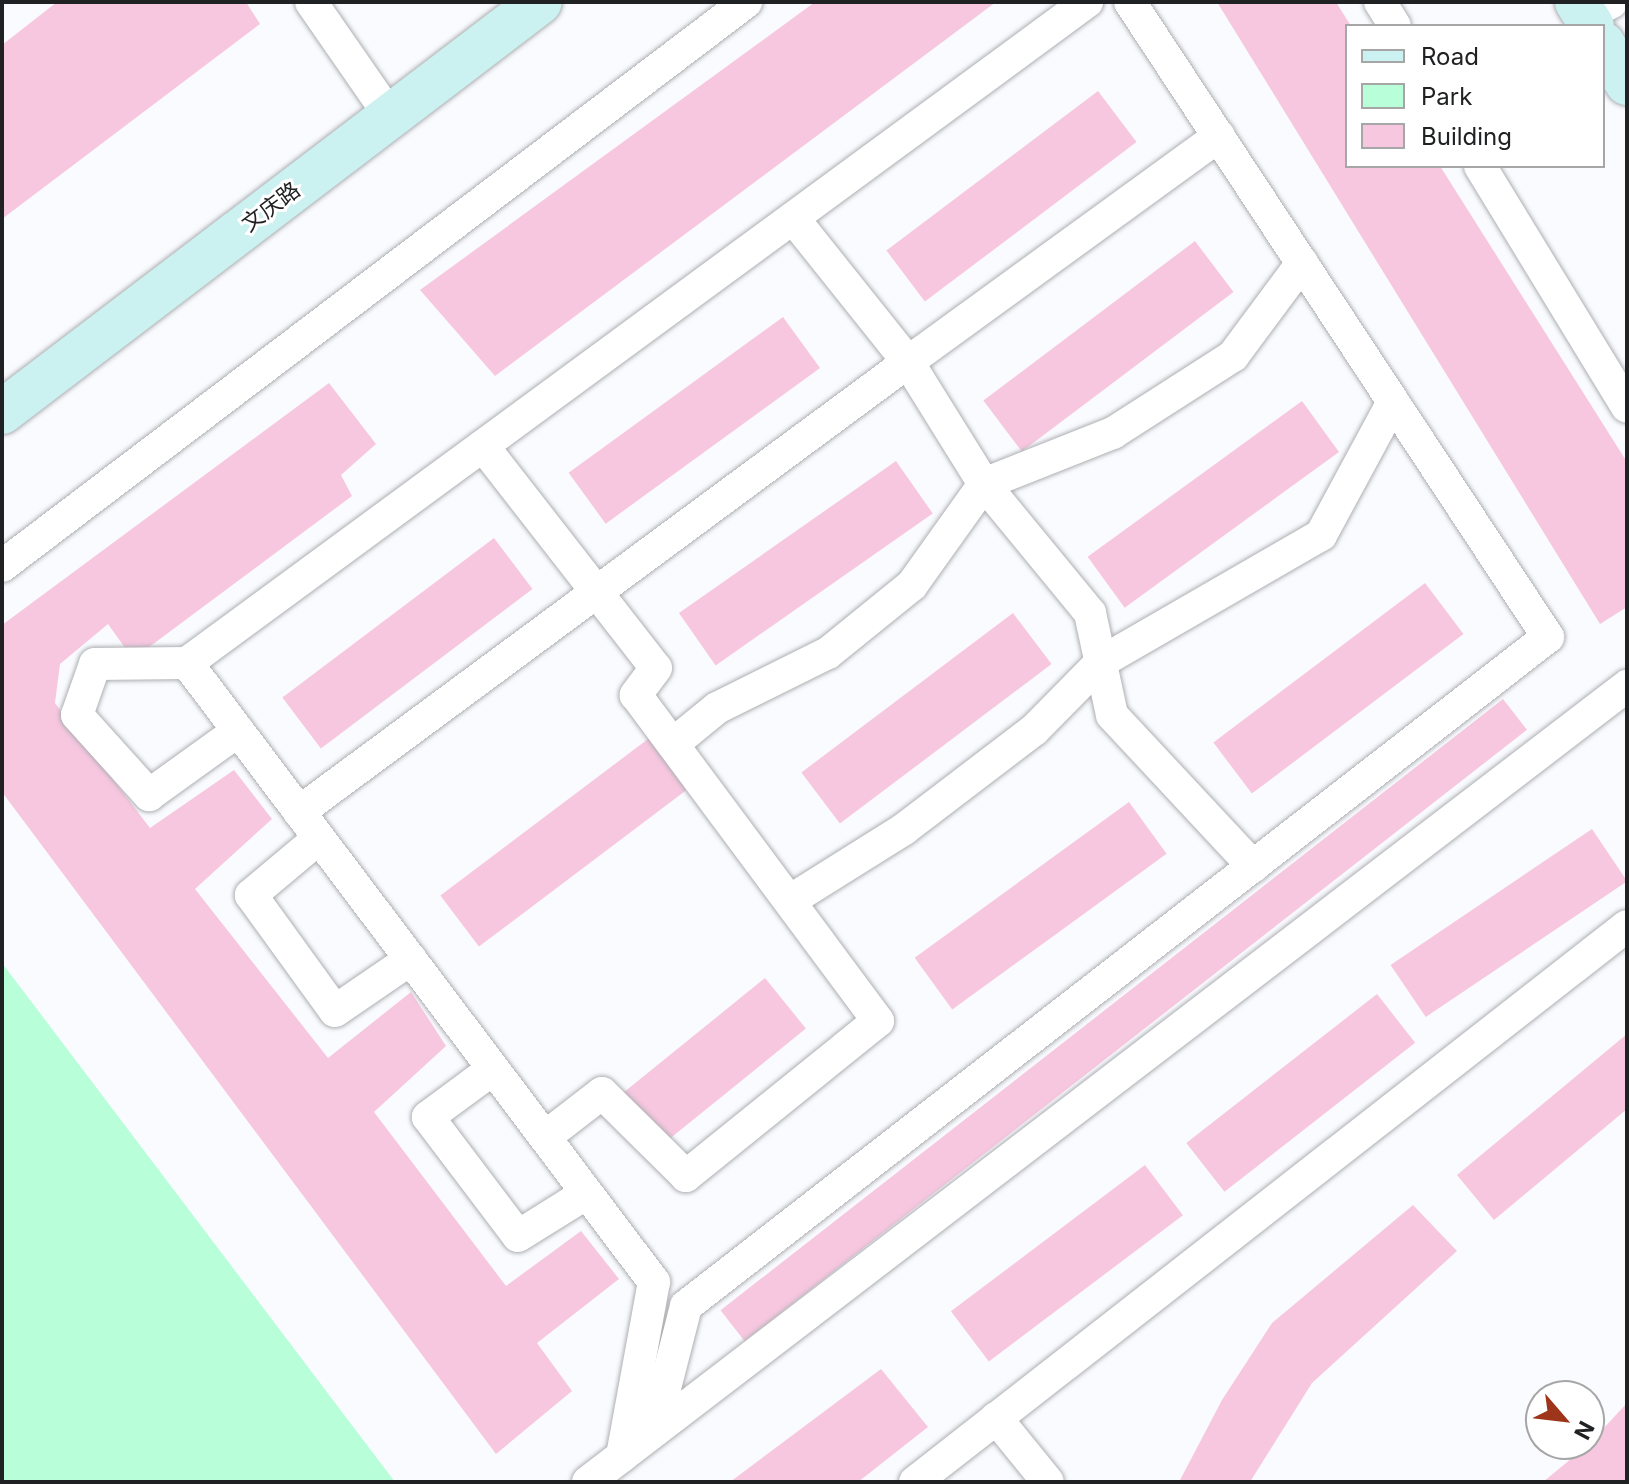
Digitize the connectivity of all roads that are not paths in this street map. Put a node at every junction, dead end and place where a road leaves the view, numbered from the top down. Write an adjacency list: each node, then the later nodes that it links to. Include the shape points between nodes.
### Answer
1 (311, 2): 10 (street)
2 (540, 2): 10 (street, 文庆路)
3 (746, 2): 21 (street)
4 (1087, 2): 13 (street)
5 (1130, 2): 11 (street)
6 (1380, 2): 7 (street)
7 (1394, 24)
8 (1605, 40): 9 (street)
9 (1627, 83)
10 (390, 116): 18 (street, 文庆路)
11 (1219, 136): 14 (street); 15 (street)
12 (1481, 168): 17 (street)
13 (793, 218): 15 (street); 19 (street)
14 (1302, 263): 16 (street); 20 (street, via 1233,356 1113,433)
15 (908, 362): 20 (street); 22 (street)
16 (1393, 402): 23 (street, via 1321,535); 30 (street, via 1548,637)
17 (1627, 407)
18 (2, 412)
19 (483, 446): 22 (street); 24 (street)
20 (984, 484): 23 (street, via 1090,613); 27 (street, via 912,585 828,653 717,708)
21 (2, 566)
22 (596, 592): 27 (street, via 656,668 636,695); 28 (street)
23 (1101, 662): 30 (street, via 1112,715); 31 (street, via 1034,730 904,829)
24 (187, 663): 26 (street); 26 (street, via 95,664 77,715 149,795)
25 (1627, 686): 38 (street)
26 (238, 731): 28 (street)
27 (673, 744): 31 (street)
28 (299, 812): 29 (street)
29 (319, 838): 33 (street); 33 (street, via 251,895 335,1011)
30 (1253, 866): 38 (street, via 686,1306)
31 (791, 900): 35 (street, via 878,1021 686,1176 602,1093)
32 (1627, 926): 37 (street)
33 (411, 959): 34 (street)
34 (493, 1069): 35 (street); 36 (street, via 428,1117 518,1236)
35 (545, 1137): 36 (street)
36 (587, 1193): 39 (street, via 654,1282)
37 (996, 1418): 41 (street); 42 (street)
38 (654, 1431): 39 (street)
39 (622, 1456): 40 (street)
40 (588, 1482)
41 (915, 1482)
42 (1048, 1482)

